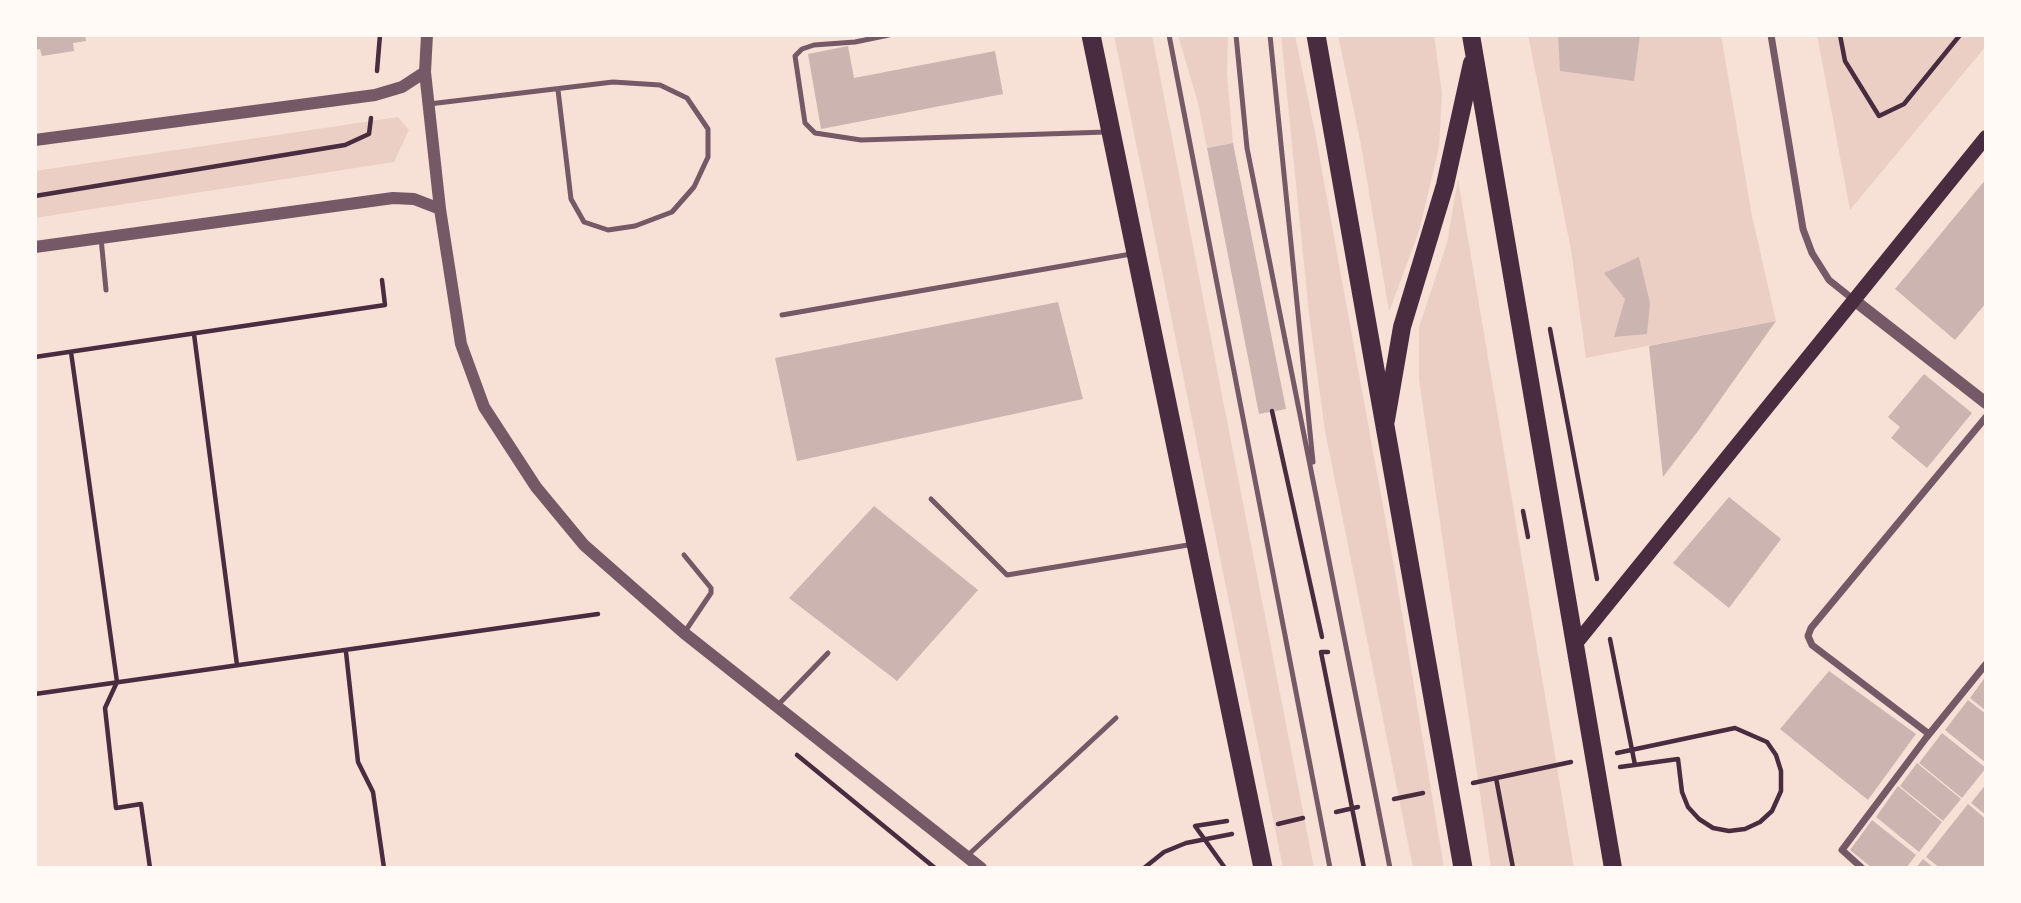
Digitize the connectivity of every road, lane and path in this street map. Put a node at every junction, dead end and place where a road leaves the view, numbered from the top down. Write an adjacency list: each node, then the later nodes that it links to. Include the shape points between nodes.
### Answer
1 (380, 35): 15 (path)
2 (427, 35): 13 (street)
3 (888, 35): 17 (lane, via 814,45 795,56 804,123 815,133 861,140)
4 (1091, 35): 17 (highway)
5 (1169, 35): 68 (lane)
6 (1237, 35): 36 (lane, via 1247,148)
7 (1269, 35): 36 (lane)
8 (1316, 35): 35 (highway)
9 (1771, 35): 27 (street, via 1803,229 1829,279)
10 (1840, 35): 11 (path, via 1845,61 1879,116 1904,104)
11 (1960, 35)
12 (1473, 44): 35 (main road, via 1445,185 1402,327); 43 (main road)
13 (425, 72): 15 (street, via 402,87); 16 (street)
14 (558, 90): 14 (lane, via 571,199 584,222 608,230 635,226 672,212 694,187 708,157 708,129 687,98 660,85 613,82); 16 (lane)
15 (375, 95): 19 (street); 20 (path, via 369,134 345,145)
16 (429, 104): 21 (street)
17 (1111, 132): 24 (highway)
18 (1986, 137): 27 (main road)
19 (35, 140)
20 (35, 196)
21 (440, 209): 22 (street, via 414,199 393,198); 41 (street, via 461,344 484,407 536,487 584,545)
22 (101, 238): 23 (street); 26 (lane)
23 (35, 247)
24 (1137, 253): 28 (lane); 38 (highway)
25 (382, 280): 29 (path, via 385,305)
26 (106, 289)
27 (1854, 300): 32 (street); 43 (main road)
28 (782, 315)
29 (194, 334): 30 (path); 48 (path)
30 (71, 352): 31 (path); 49 (path)
31 (35, 358)
32 (1986, 403)
33 (1272, 411): 45 (path)
34 (1986, 417): 54 (street, via 1808,636 1812,645)
35 (1384, 432): 71 (highway)
36 (1316, 493): 70 (lane)
37 (931, 499): 38 (lane, via 1007,575)
38 (1197, 543): 67 (highway)
39 (684, 555): 41 (lane, via 711,587 711,597)
40 (598, 614): 44 (path)
41 (684, 633): 51 (street)
42 (1610, 640): 55 (path)
43 (1573, 646): 56 (main road)
44 (346, 652): 48 (path); 63 (path, via 358,762 373,792)
45 (1325, 652): 58 (path); 69 (path, via 1321,652)
46 (828, 653): 51 (lane)
47 (1986, 664): 54 (street)
48 (237, 665): 49 (path)
49 (117, 682): 50 (path); 62 (path, via 105,708 116,808 141,804)
50 (35, 694)
51 (776, 707): 61 (street)
52 (1116, 718): 61 (lane)
53 (1735, 728): 55 (path, via 1767,742 1781,771 1781,791 1772,811 1745,829 1713,828 1699,819 1682,792 1678,759)
54 (1929, 734): 74 (street, via 1842,850)
55 (1635, 765): 56 (path)
56 (1595, 770): 73 (main road)
57 (1496, 778): 72 (path)
58 (1359, 807)
59 (1195, 827): 66 (path)
60 (1186, 843): 65 (path, via 1164,852)
61 (966, 856): 64 (street)
62 (150, 868)
63 (384, 868)
64 (981, 868)
65 (1144, 868)
66 (1225, 868)
67 (1263, 868)
68 (1330, 868)
69 (1364, 868)
70 (1390, 868)
71 (1463, 868)
72 (1513, 868)
73 (1613, 868)
74 (1862, 868)

